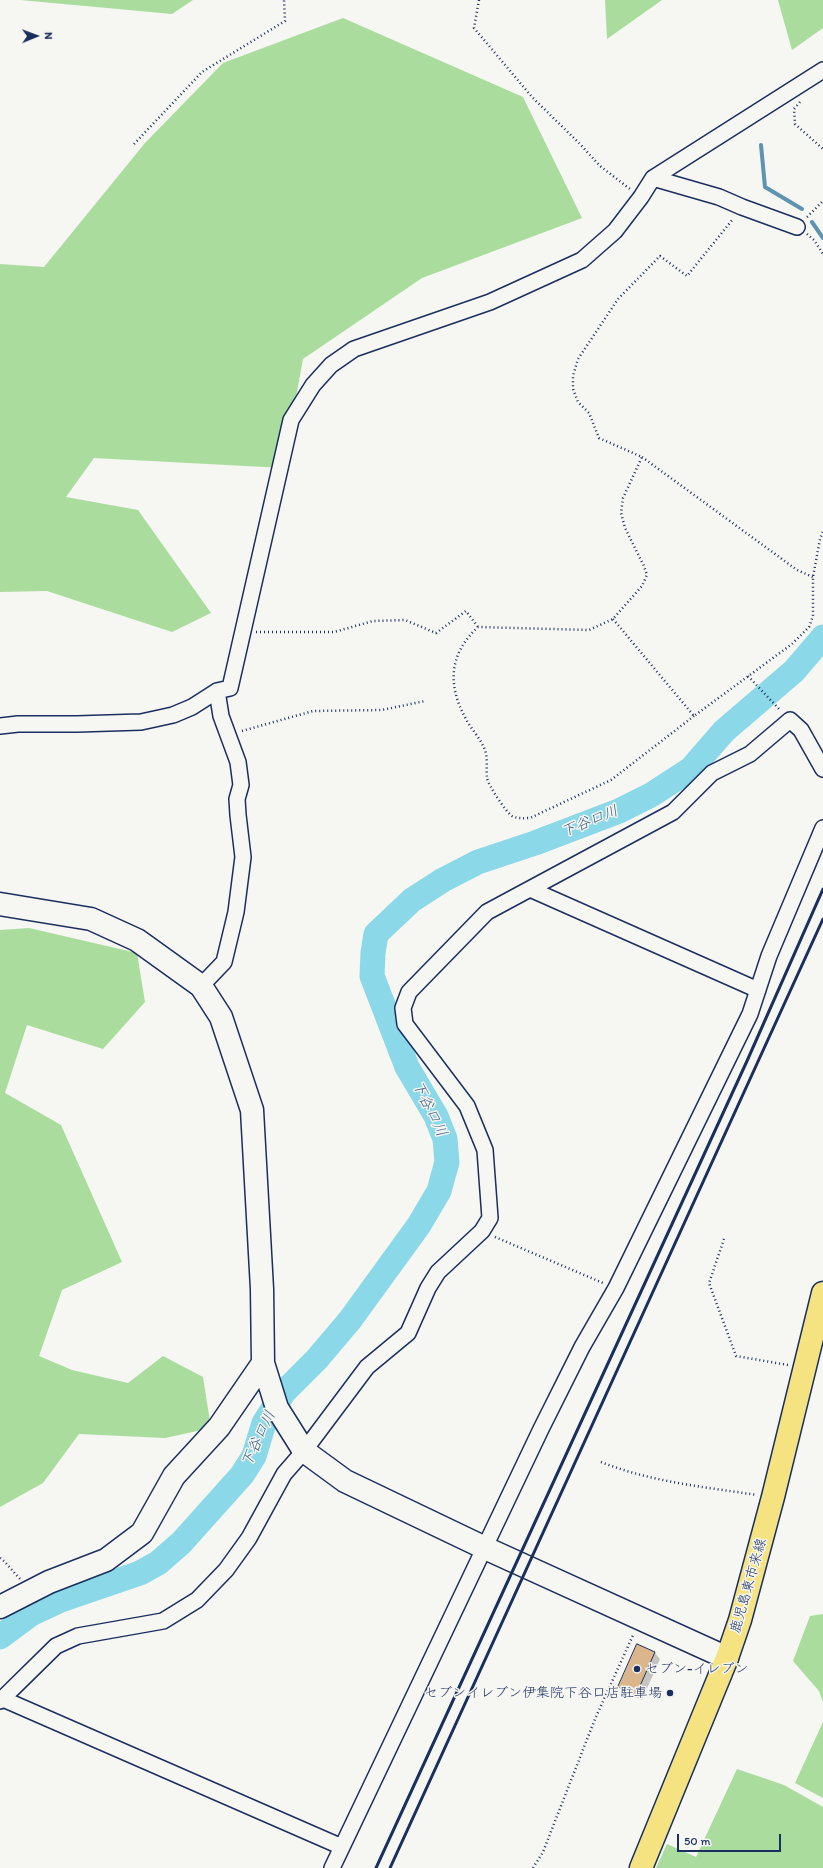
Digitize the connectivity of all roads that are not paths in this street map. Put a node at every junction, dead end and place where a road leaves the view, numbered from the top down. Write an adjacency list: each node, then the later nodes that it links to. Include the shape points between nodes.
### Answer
1 (823, 70): 2 (street)
2 (653, 178): 3 (street, via 719,196); 4 (street, via 615,231 582,260 490,302 354,349 331,365 313,385 291,420 230,688)
3 (797, 227)
4 (217, 691): 5 (street, via 192,707 173,715 141,722); 10 (street, via 221,716 238,762 241,785 237,799 243,856 236,912 224,962)
5 (0, 726)
6 (823, 768): 8 (street, via 801,730 790,720 750,754 712,773 673,812)
7 (823, 828): 11 (street)
8 (530, 889): 11 (street); 14 (street, via 487,912 409,992 403,1008 405,1024 466,1106 485,1150 490,1218 482,1231 438,1272 408,1333 367,1366)
9 (0, 904): 10 (street, via 91,919 137,940)
10 (201, 986): 13 (street, via 221,1017 252,1110 262,1289)
11 (758, 990): 15 (street, via 750,1014 616,1288 582,1347)
12 (823, 1293): 17 (main road, 鹿児島東市来線, via 773,1497 740,1620)
13 (263, 1363): 14 (street, via 277,1408); 16 (street, via 219,1427 174,1476 142,1533 106,1560 49,1582)
14 (304, 1451): 15 (street, via 345,1481); 18 (street, via 284,1474 249,1538 226,1570 197,1600 163,1621 78,1636 56,1646)
15 (485, 1548): 17 (street); 19 (street)
16 (0, 1607)
17 (727, 1658): 21 (main road, 鹿児島東市来線)
18 (1, 1700): 19 (street)
19 (342, 1846): 20 (street)
20 (332, 1868)
21 (641, 1868)

